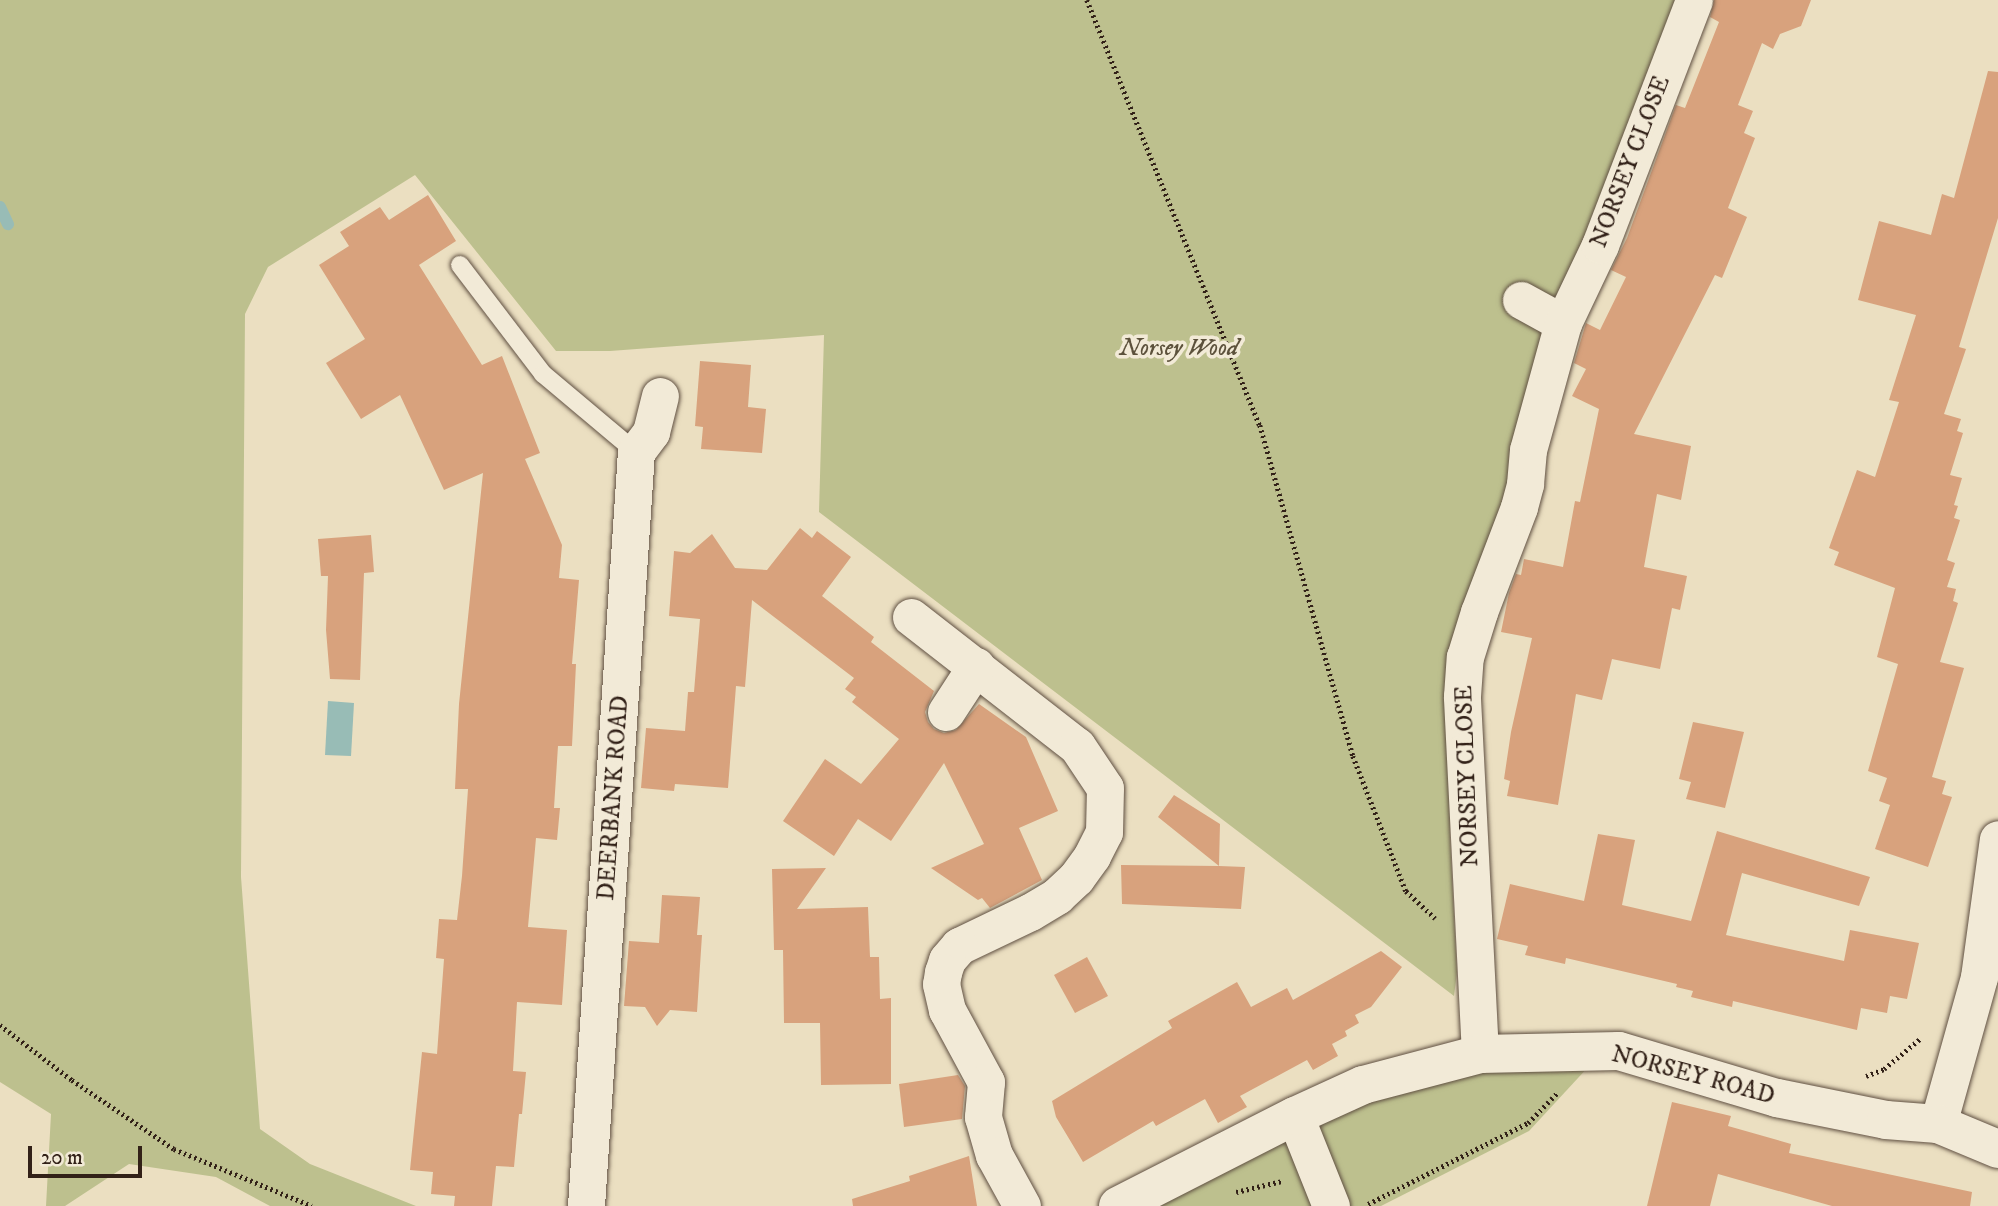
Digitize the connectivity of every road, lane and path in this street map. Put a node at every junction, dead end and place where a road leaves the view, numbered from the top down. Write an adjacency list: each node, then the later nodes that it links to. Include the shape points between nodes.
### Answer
1 (1087, 0): 12 (path, via 1260,425 1353,756 1406,891 1454,937)
2 (1694, 0): 5 (street, NORSEY CLOSE, via 1600,245)
3 (460, 265): 7 (lane, via 543,373)
4 (1521, 300): 5 (street)
5 (1563, 323): 12 (street, NORSEY CLOSE, via 1528,450 1525,484 1534,512 1465,657 1462,696)
6 (660, 396): 7 (street, DEERBANK ROAD, via 651,432)
7 (636, 452): 24 (street, DEERBANK ROAD)
8 (911, 617): 9 (street)
9 (976, 666): 10 (street); 25 (street, via 1077,746 1105,788 1104,832 1076,878 1030,912 960,946 943,972 947,1010 986,1082 983,1117 994,1154)
10 (946, 712)
11 (1998, 839): 19 (street, via 1979,977)
12 (1475, 946): 16 (street, NORSEY CLOSE)
13 (0, 1025): 23 (path, via 174,1149)
14 (1930, 1030): 17 (path, via 1884,1069)
15 (1598, 1052): 16 (street, NORSEY ROAD); 19 (street, NORSEY ROAD, via 1619,1051 1777,1098 1886,1120); 28 (path, via 1528,1123)
16 (1480, 1054): 18 (street, NORSEY ROAD, via 1363,1085)
17 (1860, 1078)
18 (1295, 1116): 21 (street); 26 (street, NORSEY ROAD)
19 (1938, 1124): 20 (street, NORSEY ROAD)
20 (1998, 1149)
21 (1317, 1172): 22 (path); 27 (street)
22 (1232, 1193)
23 (312, 1206)
24 (586, 1206)
25 (1022, 1206)
26 (1118, 1206)
27 (1331, 1206)
28 (1364, 1206)

